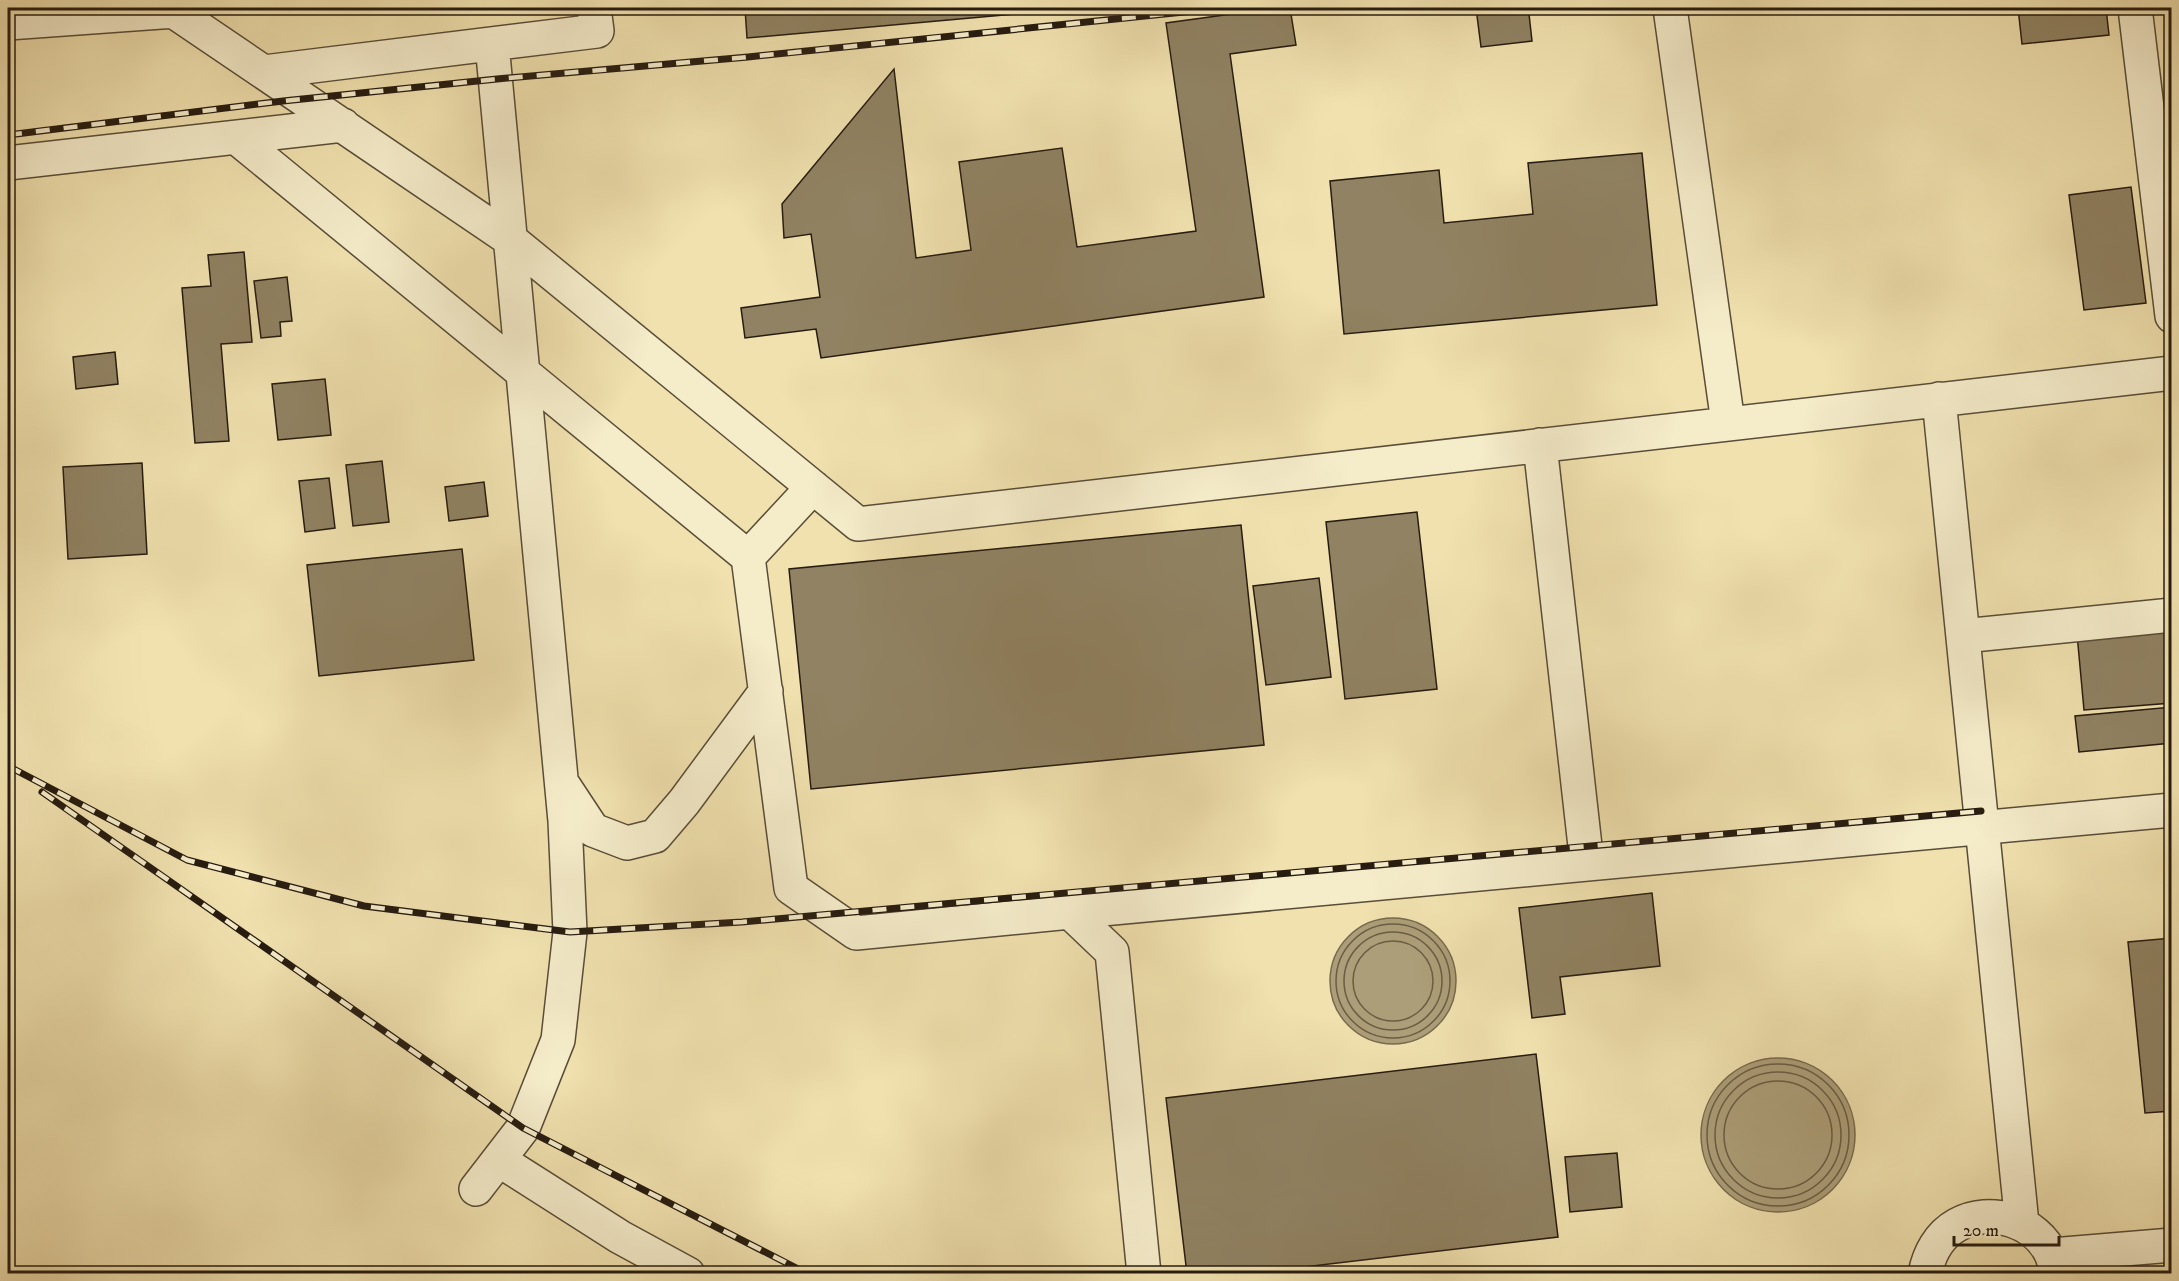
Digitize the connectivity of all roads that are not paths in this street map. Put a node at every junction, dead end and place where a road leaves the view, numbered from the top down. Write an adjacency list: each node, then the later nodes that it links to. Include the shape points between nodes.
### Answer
1 (594, 8): 6 (lane, via 597,31)
2 (1670, 8): 16 (lane)
3 (2135, 8): 12 (lane)
4 (172, 9): 5 (lane); 7 (lane)
5 (8, 23)
6 (492, 44): 7 (lane); 11 (lane)
7 (264, 72): 8 (lane)
8 (343, 125): 9 (lane); 11 (lane)
9 (237, 138): 10 (lane); 13 (lane)
10 (8, 163)
11 (511, 240): 13 (lane); 18 (lane)
12 (2172, 316)
13 (524, 373): 19 (lane); 23 (lane)
14 (2172, 373): 15 (lane)
15 (1939, 399): 16 (lane); 21 (lane)
16 (1728, 423): 17 (lane)
17 (1540, 445): 18 (lane, via 858,524); 26 (lane)
18 (813, 487): 19 (lane)
19 (748, 557): 22 (lane)
20 (2172, 615): 21 (lane)
21 (1963, 636): 25 (lane)
22 (766, 691): 23 (lane, via 655,836 627,843 593,830); 27 (lane, via 791,888 856,933)
23 (562, 782): 28 (lane, via 570,932 558,1040 523,1128)
24 (2172, 810): 25 (lane)
25 (1983, 828): 26 (lane); 30 (lane)
26 (1587, 864): 27 (lane)
27 (1070, 912): 34 (lane, via 1112,952)
28 (499, 1160): 29 (lane); 33 (lane, via 620,1237)
29 (476, 1189)
30 (2022, 1224): 32 (lane, via 2039,1237); 35 (lane, via 2001,1217 1978,1218 1957,1225 1940,1239 1928,1258)
31 (2172, 1245): 32 (lane)
32 (2054, 1264)
33 (688, 1274)
34 (1144, 1274)
35 (1925, 1274)

